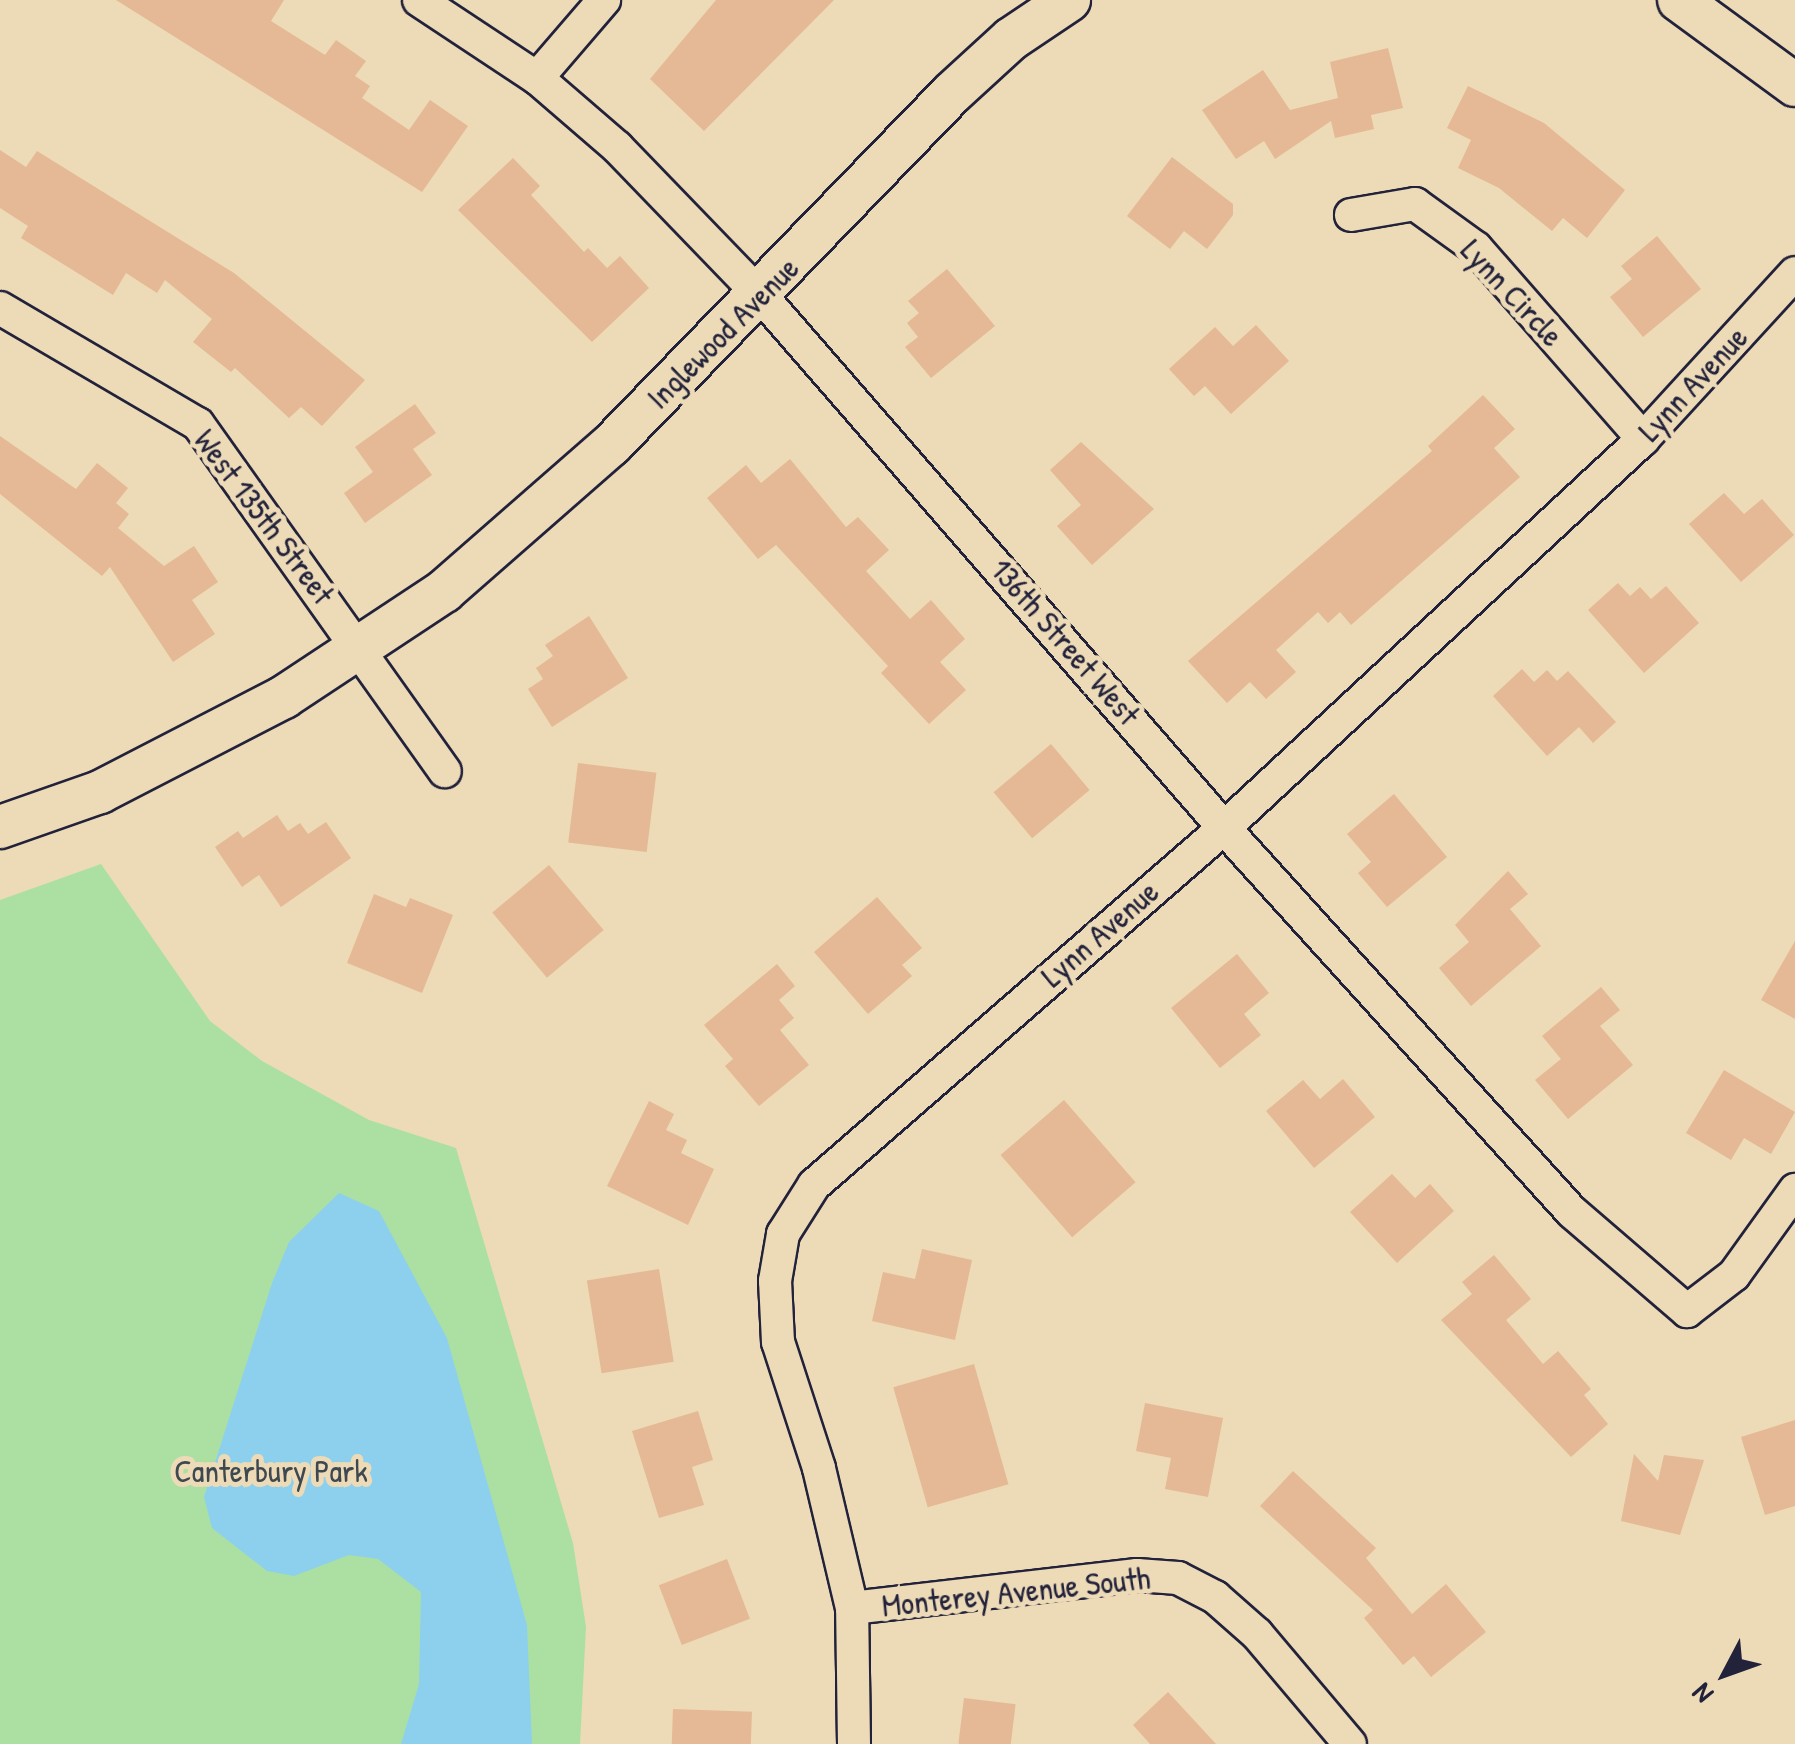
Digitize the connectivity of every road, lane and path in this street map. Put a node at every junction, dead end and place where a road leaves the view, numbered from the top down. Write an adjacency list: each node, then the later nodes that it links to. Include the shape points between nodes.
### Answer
1 (419, 0): 5 (street, 136th Street West)
2 (604, 0): 5 (street)
3 (1069, 0): 9 (street, Inglewood Avenue, via 1011,38 952,93)
4 (1679, 0): 6 (street)
5 (537, 78): 9 (street, 136th Street West, via 617,147)
6 (1795, 85)
7 (1351, 216): 11 (street, Lynn Circle, via 1415,204 1476,248)
8 (1795, 273): 11 (street, Lynn Avenue)
9 (762, 297): 12 (street, Inglewood Avenue, via 534,518); 15 (street, 136th Street West)
10 (0, 308): 12 (street, West 135th Street, via 198,424)
11 (1643, 440): 15 (street, Lynn Avenue)
12 (362, 648): 13 (street); 14 (street, Inglewood Avenue, via 181,752 100,792)
13 (444, 771)
14 (0, 827)
15 (1224, 828): 16 (street, 136th Street West, via 1572,1212 1688,1311 1734,1275); 17 (street, Lynn Avenue, via 861,1139 814,1185 783,1234 774,1281 778,1342 820,1468)
16 (1795, 1190)
17 (852, 1608): 18 (street, Lynn Avenue); 19 (street, Monterey Avenue South, via 1136,1575 1178,1578 1215,1597 1257,1634)
18 (854, 1744)
19 (1350, 1744)

